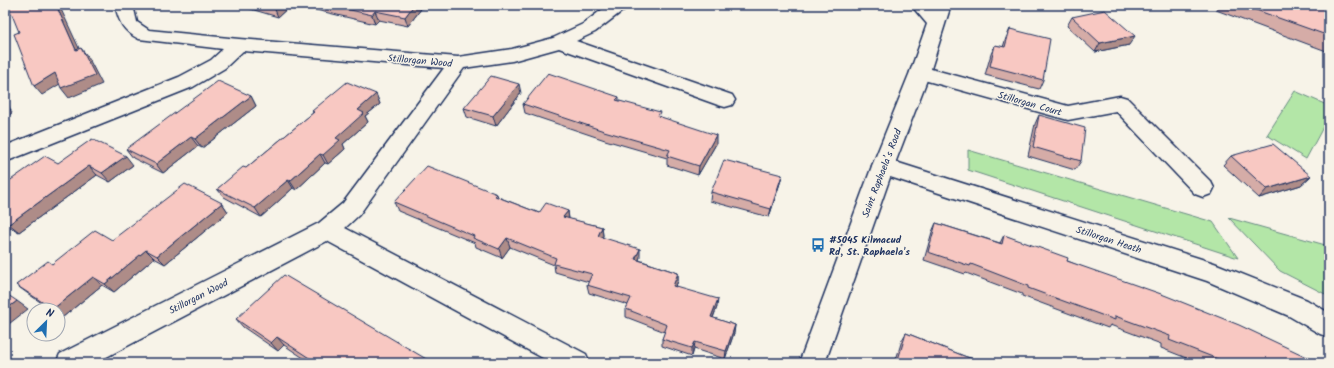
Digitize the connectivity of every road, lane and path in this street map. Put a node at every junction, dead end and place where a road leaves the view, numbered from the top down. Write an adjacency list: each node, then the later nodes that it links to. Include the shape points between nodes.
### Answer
1 (124, 5): 7 (street, Stillorgan Wood, via 128,24 145,35)
2 (619, 5): 6 (street, Stillorgan Wood, via 589,28)
3 (920, 5): 5 (street)
4 (942, 5): 5 (street, Saint Raphaela’s Road)
5 (936, 23): 9 (street, Saint Raphaela’s Road)
6 (560, 42): 8 (street, Stillorgan Wood, via 512,55); 10 (street)
7 (239, 45): 8 (street, Stillorgan Wood); 11 (street, via 218,64 186,82)
8 (458, 63): 14 (street, Stillorgan Wood, via 352,209)
9 (920, 72): 12 (street, Saint Raphaela’s Road); 13 (street, Stillorgan Court, via 1068,113 1120,103)
10 (725, 100)
11 (5, 154)
12 (884, 166): 15 (street, Stillorgan Heath, via 1214,273 1298,308); 18 (street, Saint Raphaela’s Road)
13 (1203, 188)
14 (327, 230): 16 (street, Stillorgan Wood); 17 (street)
15 (1329, 326)
16 (69, 363)
17 (577, 363)
18 (812, 363)

